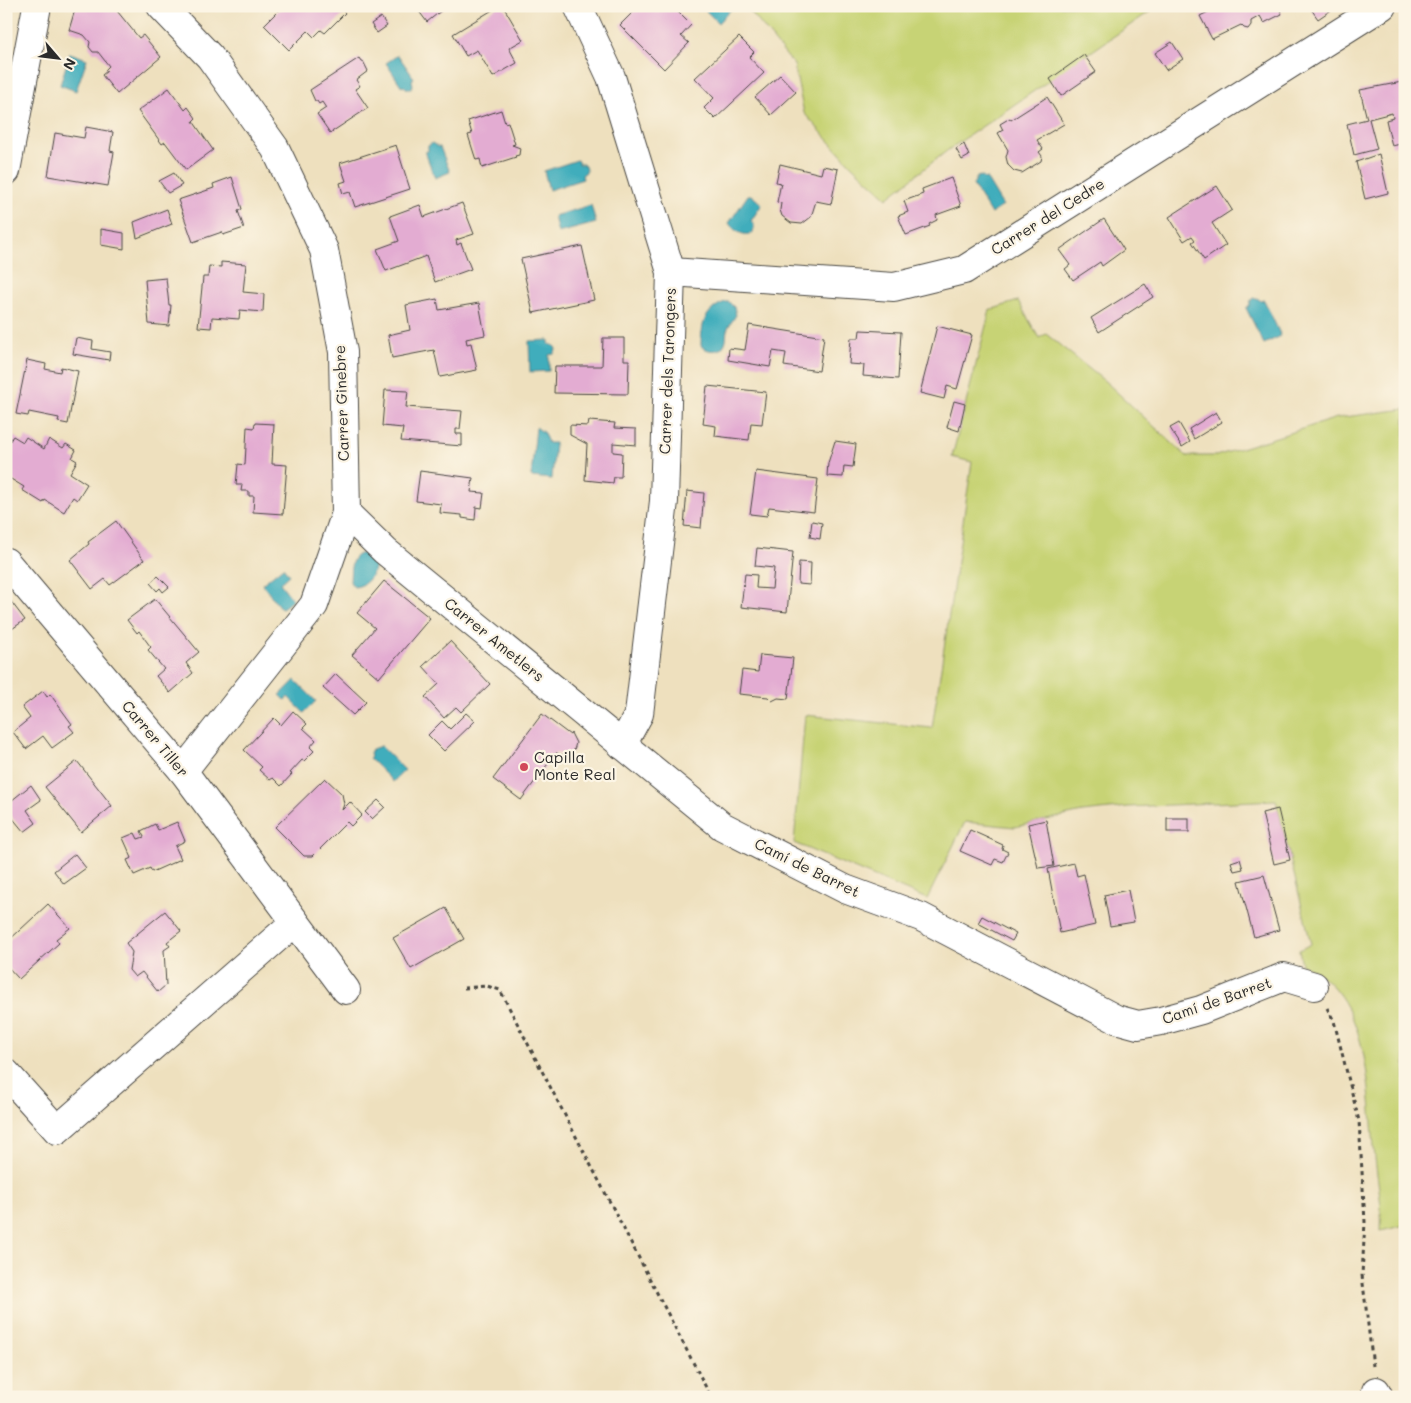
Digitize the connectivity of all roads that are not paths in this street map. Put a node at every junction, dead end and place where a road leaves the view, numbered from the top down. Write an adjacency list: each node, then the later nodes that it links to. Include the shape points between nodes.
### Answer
1 (37, 6): 5 (street)
2 (161, 6): 8 (street, Carrer Ginebre, via 210,57 275,148 324,250 343,352)
3 (578, 6): 7 (street, Carrer dels Tarongers, via 611,78)
4 (1382, 6): 7 (street, Carrer del Cedre, via 964,270 894,287)
5 (15, 75): 6 (street)
6 (6, 171)
7 (671, 272): 10 (street, Carrer dels Tarongers, via 664,501 639,714)
8 (346, 513): 10 (street, Carrer Ametlers, via 385,551); 12 (street, Carrer Ginebre, via 314,605)
9 (6, 562): 12 (street, Carrer Tiller)
10 (622, 745): 11 (street, Carrer Ametlers)
11 (645, 764): 14 (street, Camí de Barret, via 722,826 845,889 921,917 1116,1019 1138,1025 1161,1021 1201,1010 1284,977)
12 (182, 771): 13 (street, Carrer Tiller)
13 (295, 922): 15 (street, Carrer Tiller); 16 (street, via 57,1130)
14 (1314, 986)
15 (346, 990)
16 (6, 1073)

